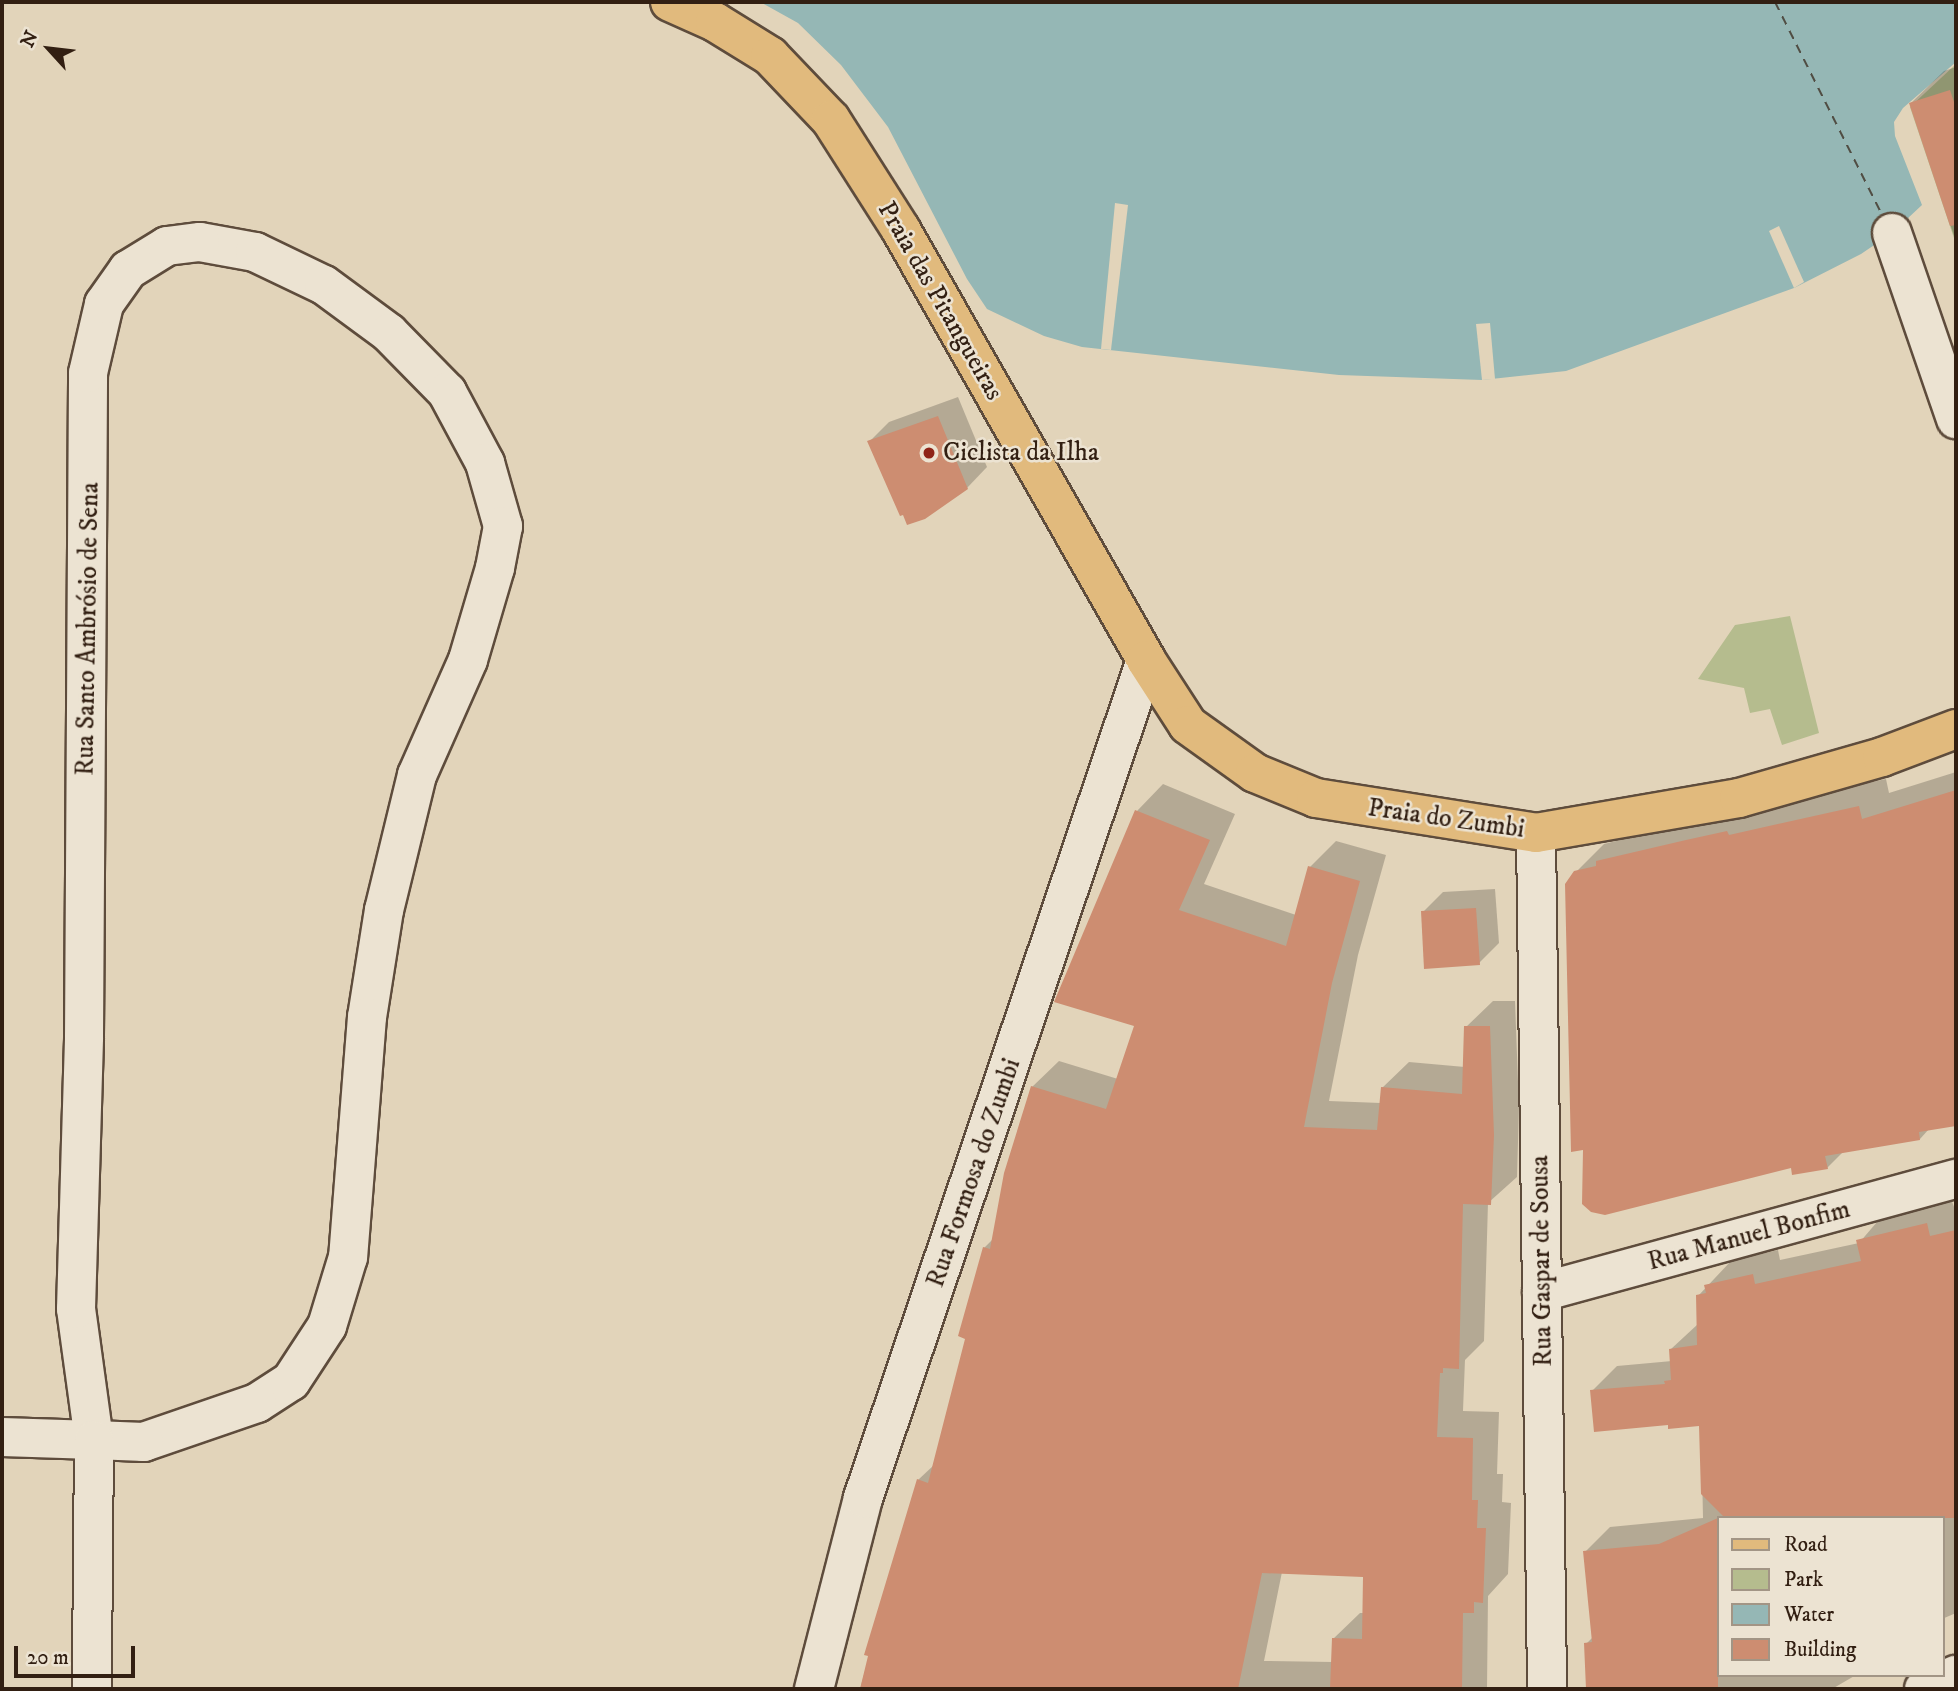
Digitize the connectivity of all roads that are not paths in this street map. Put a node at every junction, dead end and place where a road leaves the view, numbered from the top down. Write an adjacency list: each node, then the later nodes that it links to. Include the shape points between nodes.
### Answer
1 (670, 2): 4 (main road, Praia das Pitangueiras, via 715,22 770,57 831,120 901,230)
2 (1892, 233): 3 (street)
3 (1956, 419)
4 (1146, 660): 6 (main road, Praia do Zumbi, via 1188,724 1255,773 1316,799); 13 (street, Rua Formosa do Zumbi, via 863,1498)
5 (1956, 729): 6 (main road, Praia do Zumbi, via 1882,757 1739,799)
6 (1536, 832): 8 (street, Rua Gaspar de Sousa)
7 (1956, 1179): 8 (street, Rua Manuel Bonfim)
8 (1542, 1292): 14 (street, Rua Gaspar de Sousa)
9 (2, 1437): 10 (street, Rua Santo Ambrósio de Sena)
10 (94, 1440): 10 (street, Rua Santo Ambrósio de Sena, via 76,1309 84,995 88,373 104,304 128,270 167,246 200,242 256,252 324,285 389,333 447,392 485,463 503,526 468,660 416,775 384,911 368,1017 348,1257 327,1326 291,1381 257,1403 144,1442); 12 (street)
11 (1956, 1675): 15 (street)
12 (92, 1689)
13 (814, 1689)
14 (1547, 1689)
15 (1924, 1689)

